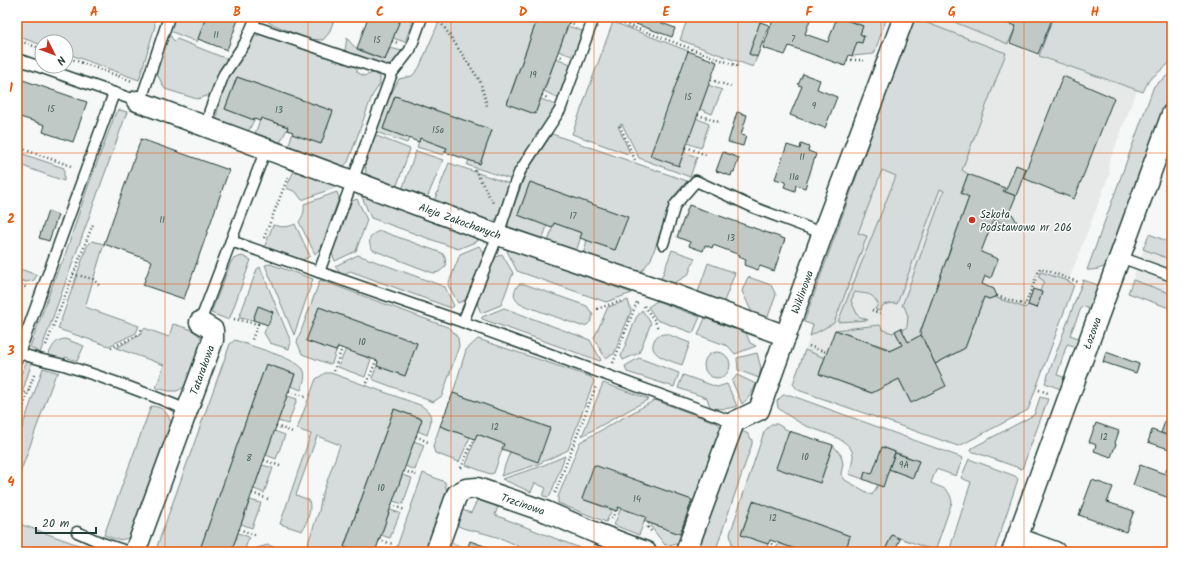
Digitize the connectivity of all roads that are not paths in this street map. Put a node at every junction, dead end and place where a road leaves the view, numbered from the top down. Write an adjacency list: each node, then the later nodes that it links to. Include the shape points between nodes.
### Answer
1 (170, 17): 9 (lane)
2 (422, 17): 7 (lane, via 410,50)
3 (594, 17): 14 (lane, via 560,110 520,171)
4 (904, 17): 15 (street, Wiklinowa)
5 (254, 22): 7 (lane); 11 (lane, via 245,43 224,74 210,110)
6 (17, 59): 8 (lane)
7 (392, 73): 13 (lane)
8 (114, 93): 9 (lane); 24 (lane)
9 (141, 97): 11 (street, Aleja Zakochanych)
10 (1172, 114): 18 (street, Łozowa)
11 (207, 128): 12 (street, Aleja Zakochanych)
12 (266, 149): 13 (street, Aleja Zakochanych); 16 (lane, Tatarakowa)
13 (353, 182): 14 (street, Aleja Zakochanych); 19 (lane)
14 (500, 228): 22 (lane); 23 (street, Aleja Zakochanych)
15 (822, 235): 17 (lane, via 696,181 675,205); 23 (street, Wiklinowa)
16 (231, 241): 19 (lane); 21 (lane, Tatarakowa)
17 (663, 244)
18 (1120, 257): 20 (lane); 28 (street, Łozowa)
19 (319, 272): 22 (lane)
20 (1172, 276)
21 (200, 322): 25 (street, Tatarakowa, via 212,330 213,340)
22 (464, 322): 26 (lane)
23 (786, 336): 26 (street, Wiklinowa, via 759,410)
24 (18, 356): 25 (lane, via 62,365)
25 (188, 410): 30 (street, Tatarakowa)
26 (734, 422): 33 (street)
27 (77, 532): 29 (lane)
28 (1015, 545): 34 (street)
29 (129, 552)
30 (135, 552)
31 (436, 552): 32 (street, Trzcinowa, via 457,494 466,489 477,488 547,512)
32 (646, 552)
33 (686, 552)
34 (1055, 552)

